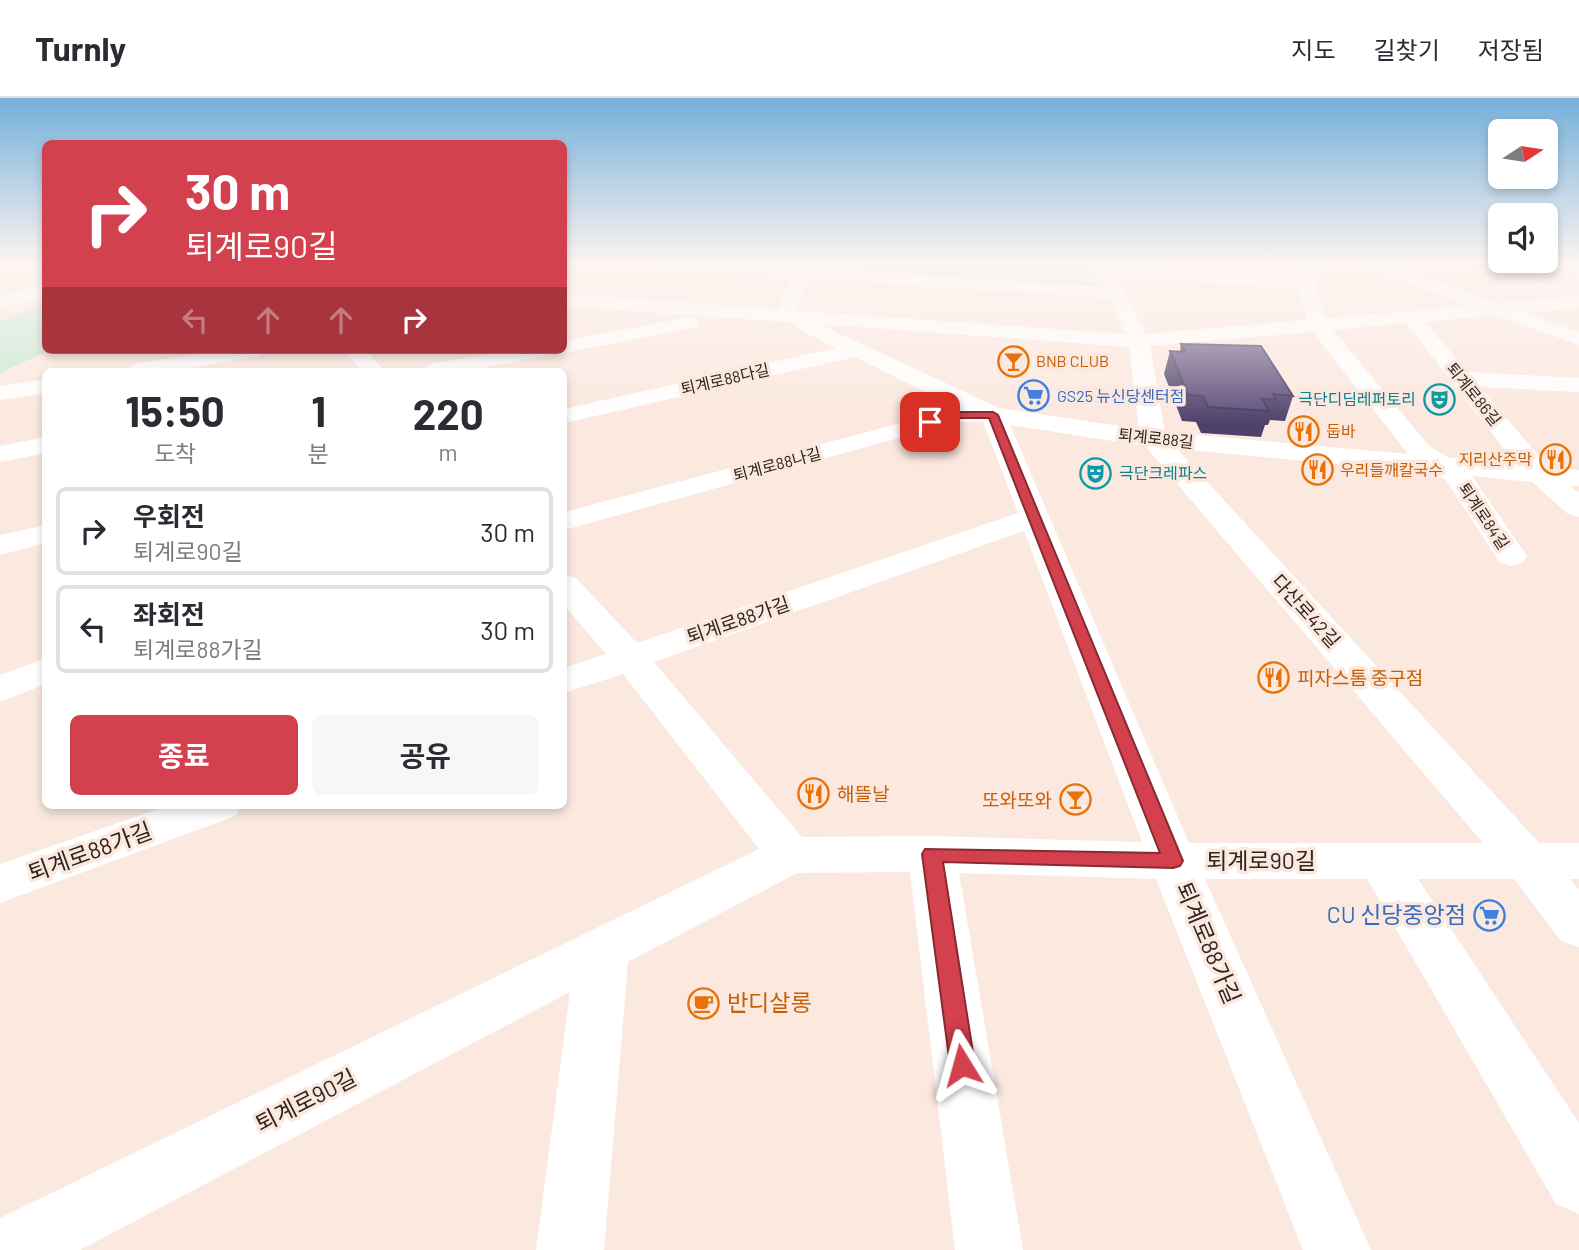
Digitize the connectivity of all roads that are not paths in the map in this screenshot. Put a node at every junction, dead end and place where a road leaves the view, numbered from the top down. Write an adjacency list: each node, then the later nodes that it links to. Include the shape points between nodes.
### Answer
1 (1410, 316): 22 (street, 퇴계로86길)
2 (723, 317): 12 (street)
3 (784, 317): 8 (street)
4 (1127, 317): 11 (street)
5 (1314, 317): 9 (street, 퇴계로84길)
6 (1401, 317): 9 (street)
7 (1519, 317): 10 (street)
8 (797, 318): 11 (street); 13 (street, 퇴계로88길)
9 (1318, 324): 11 (street); 31 (street, 퇴계로84길, via 1420,452)
10 (1579, 340)
11 (1139, 341): 28 (street)
12 (567, 345)
13 (857, 350): 26 (street, 퇴계로88다길, via 592,409); 27 (street, 퇴계로88길)
14 (235, 354): 18 (street)
15 (358, 354): 19 (street)
16 (525, 354): 17 (street)
17 (520, 355): 20 (street); 21 (street)
18 (152, 368)
19 (371, 368)
20 (448, 368)
21 (538, 368)
22 (1461, 379): 23 (street); 32 (street, 퇴계로86길)
23 (1579, 385)
24 (42, 387): 25 (street)
25 (0, 393)
26 (568, 405)
27 (993, 415): 28 (street, 퇴계로88길); 35 (street, 퇴계로88가길); 36 (street, 퇴계로88나길, via 956,415)
28 (1153, 439): 31 (street, 퇴계로88길); 49 (street, 다산로42길)
29 (42, 447): 30 (street)
30 (0, 454)
31 (1440, 464): 32 (street, 퇴계로88길); 39 (street, 퇴계로84길, via 1456,474)
32 (1538, 473): 33 (street, 퇴계로88길); 34 (street)
33 (1579, 477)
34 (1579, 508)
35 (1033, 518): 41 (street, 퇴계로88가길); 50 (street, 퇴계로88가길)
36 (567, 521)
37 (42, 535): 38 (street)
38 (0, 545)
39 (1511, 556)
40 (567, 588): 41 (street)
41 (630, 658): 43 (street, 퇴계로88가길); 47 (street)
42 (42, 671): 44 (street)
43 (567, 680)
44 (0, 691)
45 (208, 809): 52 (street, 퇴계로88가길)
46 (932, 854): 47 (street, 퇴계로90길); 50 (street, 퇴계로90길); 58 (street)
47 (790, 855): 54 (street, 퇴계로90길)
48 (1380, 860): 49 (street, 퇴계로90길); 50 (street, 퇴계로90길); 55 (street)
49 (1526, 860): 51 (street, 퇴계로90길); 53 (street, 다산로42길)
50 (1173, 861): 59 (street, 퇴계로88가길)
51 (1579, 861)
52 (0, 884)
53 (1579, 926)
54 (601, 952): 56 (street, 퇴계로90길); 57 (street)
55 (1579, 1181)
56 (9, 1250)
57 (570, 1250)
58 (989, 1250)
59 (1337, 1250)

